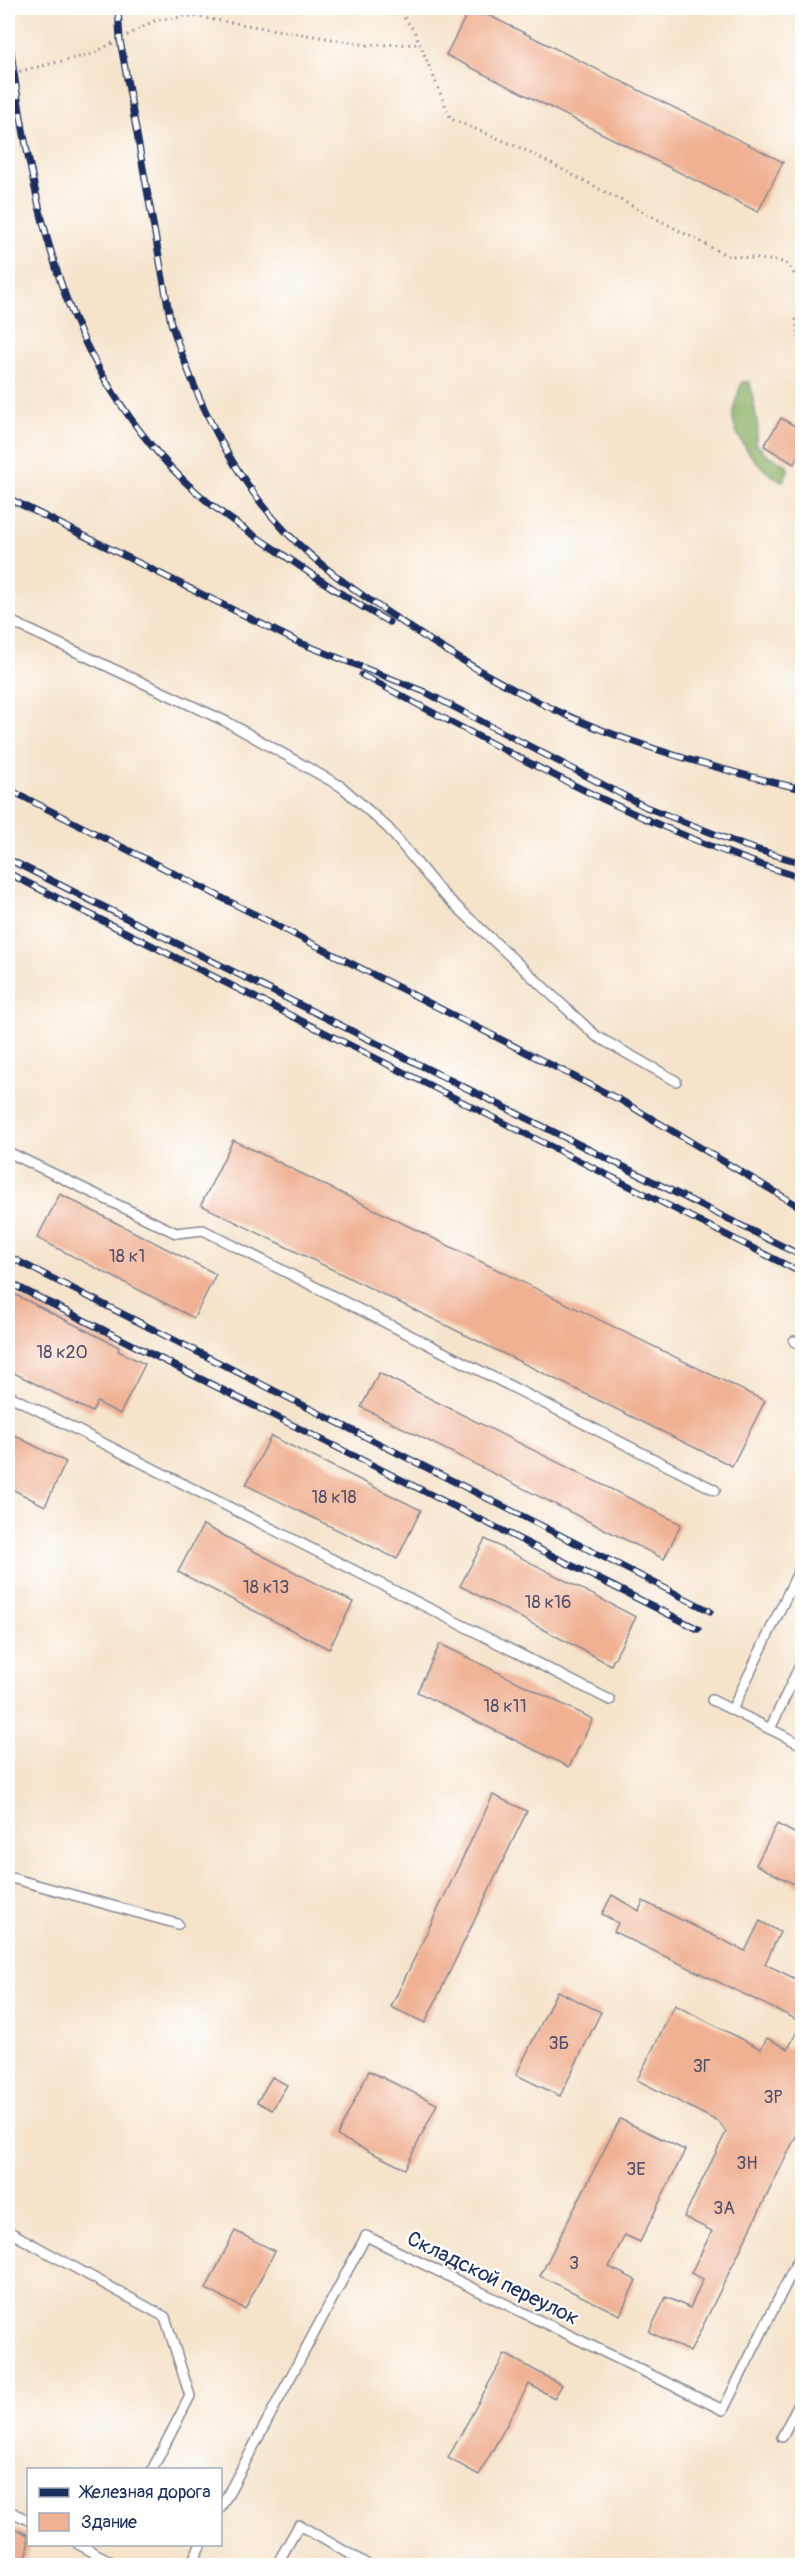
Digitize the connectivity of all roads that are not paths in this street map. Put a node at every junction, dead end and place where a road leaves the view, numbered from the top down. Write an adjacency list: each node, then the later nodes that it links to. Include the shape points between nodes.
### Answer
1 (8, 620): 2 (lane, via 227,722 342,787 388,828 441,892 596,1036)
2 (676, 1081)
3 (8, 1152): 5 (lane, via 176,1233 203,1230)
4 (8, 1395): 8 (lane)
5 (715, 1490)
6 (802, 1564): 10 (lane)
7 (802, 1661): 11 (lane)
8 (610, 1700)
9 (712, 1700): 10 (lane)
10 (732, 1710): 11 (lane)
11 (770, 1729): 12 (lane)
12 (802, 1745)
13 (8, 1876): 14 (lane)
14 (178, 1924)
15 (8, 2231): 19 (lane, via 165,2317 190,2396)
16 (802, 2252): 20 (lane, Складской переулок, via 723,2410 366,2236)
17 (802, 2397): 18 (lane)
18 (782, 2437)
19 (153, 2468)
20 (222, 2505)
21 (8, 2510): 22 (lane)
22 (27, 2520)
23 (82, 2546): 25 (lane)
24 (200, 2546): 26 (lane)
25 (119, 2565)
26 (190, 2565)
27 (276, 2565): 28 (lane, via 299,2525)
28 (370, 2565)

